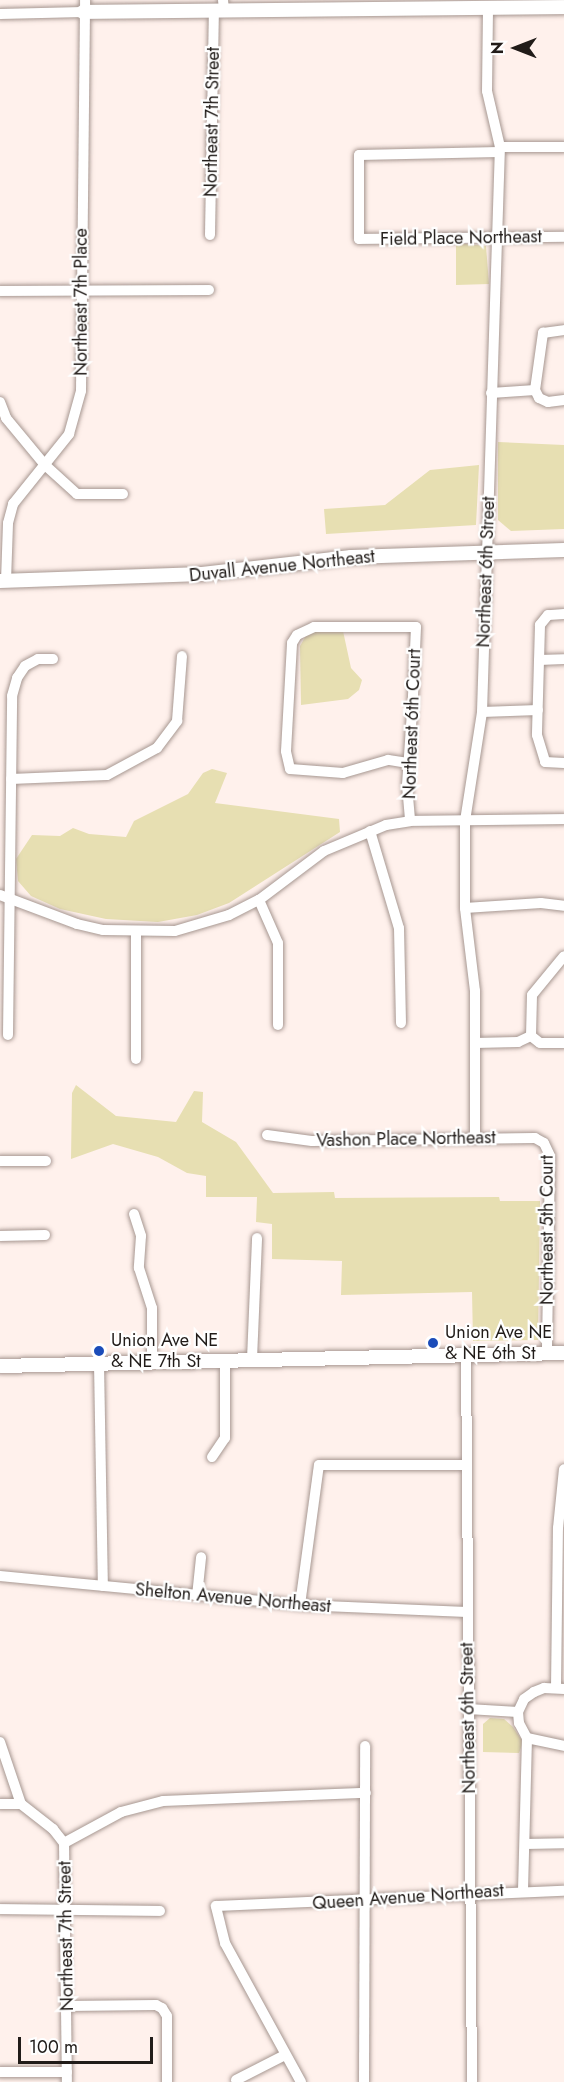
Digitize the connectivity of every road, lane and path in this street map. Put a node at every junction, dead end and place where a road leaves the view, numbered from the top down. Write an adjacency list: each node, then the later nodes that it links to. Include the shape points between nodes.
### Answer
1 (349, 4): 2 (street); 4 (street)
2 (492, 4): 5 (street); 8 (street, Northeast 6th Street, via 487,91)
3 (84, 6): 4 (street); 6 (street); 12 (street, Northeast 7th Place)
4 (221, 6): 9 (street, Northeast 7th Street)
5 (564, 7)
6 (0, 14)
7 (564, 147): 8 (street)
8 (500, 149): 11 (street, Northeast 6th Street); 11 (street, Field Place Northeast, via 359,155 359,239)
9 (210, 235)
10 (564, 237): 11 (street, Field Place Northeast)
11 (497, 238): 17 (street, Northeast 6th Street)
12 (81, 290): 13 (street); 14 (street); 20 (street, Northeast 7th Place, via 81,391 77,414 69,434)
13 (209, 290)
14 (0, 291)
15 (564, 330): 16 (street, via 543,333)
16 (535, 390): 17 (street); 18 (street, via 538,398 548,402)
17 (491, 393): 23 (street, Northeast 6th Street, via 489,527)
18 (564, 400)
19 (0, 402): 20 (street, via 6,418)
20 (45, 465): 21 (street, via 77,494); 24 (street, Northeast 7th Place, via 13,504)
21 (123, 494)
22 (564, 550): 23 (street, Duvall Avenue Northeast)
23 (484, 552): 24 (street, Duvall Avenue Northeast, via 351,557 183,576); 31 (street, Northeast 6th Street)
24 (3, 581)
25 (564, 614): 29 (street, via 544,618 540,625)
26 (182, 656): 34 (street, via 177,721 157,748 107,775)
27 (53, 659): 34 (street, via 38,659 25,666 17,678 12,696)
28 (564, 659): 29 (street)
29 (539, 660): 30 (street)
30 (538, 710): 31 (street); 33 (street, via 538,748 545,762)
31 (482, 712): 37 (street, Northeast 6th Street)
32 (408, 763): 32 (street, Northeast 6th Court, via 417,627 314,627 297,635 292,643 286,751 290,769 343,773 388,760); 36 (street, Northeast 6th Court)
33 (564, 764)
34 (11, 779): 39 (street)
35 (564, 819): 37 (street)
36 (410, 820): 37 (street); 38 (street)
37 (465, 820): 42 (street, Northeast 6th Street)
38 (370, 831): 40 (street, via 324,851); 45 (street, via 399,928)
39 (5, 897): 43 (street, via 77,924); 47 (street)
40 (259, 900): 43 (street, via 201,926 175,932); 46 (street, via 278,943)
41 (564, 906): 42 (street, via 541,903)
42 (465, 908): 49 (street, Northeast 6th Street)
43 (136, 932): 51 (street)
44 (564, 956): 48 (street, via 532,995)
45 (401, 1023)
46 (278, 1025)
47 (8, 1035)
48 (531, 1036): 49 (street, via 518,1042); 50 (street, via 540,1043)
49 (475, 1043): 53 (street, Northeast 6th Street)
50 (564, 1043)
51 (136, 1059)
52 (267, 1135): 53 (street, Vashon Place Northeast, via 312,1141)
53 (475, 1138): 54 (street, Vashon Place Northeast, via 535,1138)
54 (544, 1143): 61 (street, Northeast 5th Court, via 550,1156)
55 (0, 1161): 56 (street)
56 (46, 1161)
57 (134, 1214): 66 (street, via 141,1236 140,1268 152,1308)
58 (45, 1235): 59 (street)
59 (0, 1236)
60 (257, 1238): 64 (street)
61 (547, 1353): 62 (street); 63 (street)
62 (564, 1353)
63 (466, 1354): 64 (street); 70 (street, Northeast 6th Street)
64 (252, 1359): 65 (street)
65 (225, 1360): 66 (street); 69 (street, via 225,1438)
66 (152, 1362): 67 (street)
67 (99, 1363): 68 (street); 75 (street)
68 (0, 1366)
69 (212, 1457)
70 (466, 1465): 77 (street, via 319,1465); 78 (street, Northeast 6th Street)
71 (564, 1469): 72 (street)
72 (561, 1545): 79 (street)
73 (201, 1557): 76 (street)
74 (0, 1576): 75 (street, Shelton Avenue Northeast)
75 (103, 1586): 76 (street, Shelton Avenue Northeast)
76 (196, 1596): 77 (street, Shelton Avenue Northeast)
77 (300, 1605): 78 (street, Shelton Avenue Northeast)
78 (466, 1612): 81 (street, Northeast 6th Street)
79 (560, 1644): 80 (street)
80 (560, 1688): 82 (street, via 543,1688 529,1695)
81 (468, 1709): 82 (street); 95 (street, Northeast 6th Street)
82 (518, 1712): 83 (street)
83 (527, 1738): 86 (street); 92 (street)
84 (0, 1742): 89 (street)
85 (365, 1746): 87 (street)
86 (564, 1746)
87 (366, 1793): 90 (street, via 163,1801 121,1812); 96 (street)
88 (0, 1804): 89 (street)
89 (21, 1804): 90 (street, Northeast 7th Street, via 53,1828)
90 (64, 1843): 97 (street, Northeast 7th Street)
91 (564, 1843): 92 (street)
92 (525, 1844): 93 (street)
93 (523, 1891): 94 (street, Queen Avenue Northeast); 95 (street, Queen Avenue Northeast)
94 (564, 1891)
95 (470, 1892): 96 (street, Queen Avenue Northeast, via 450,1899); 108 (street, Northeast 6th Street)
96 (363, 1902): 101 (street, Queen Avenue Northeast, via 216,1906 225,1943); 107 (street)
97 (67, 1908): 98 (street); 99 (street); 100 (street, Northeast 7th Street)
98 (0, 1909)
99 (160, 1911)
100 (67, 2006): 103 (street, Northeast 7th Street); 105 (street, via 156,2005 167,2016)
101 (285, 2055): 104 (street); 106 (street)
102 (0, 2072): 103 (street)
103 (67, 2077)
104 (236, 2080)
105 (167, 2082)
106 (301, 2082)
107 (364, 2082)
108 (472, 2082)

